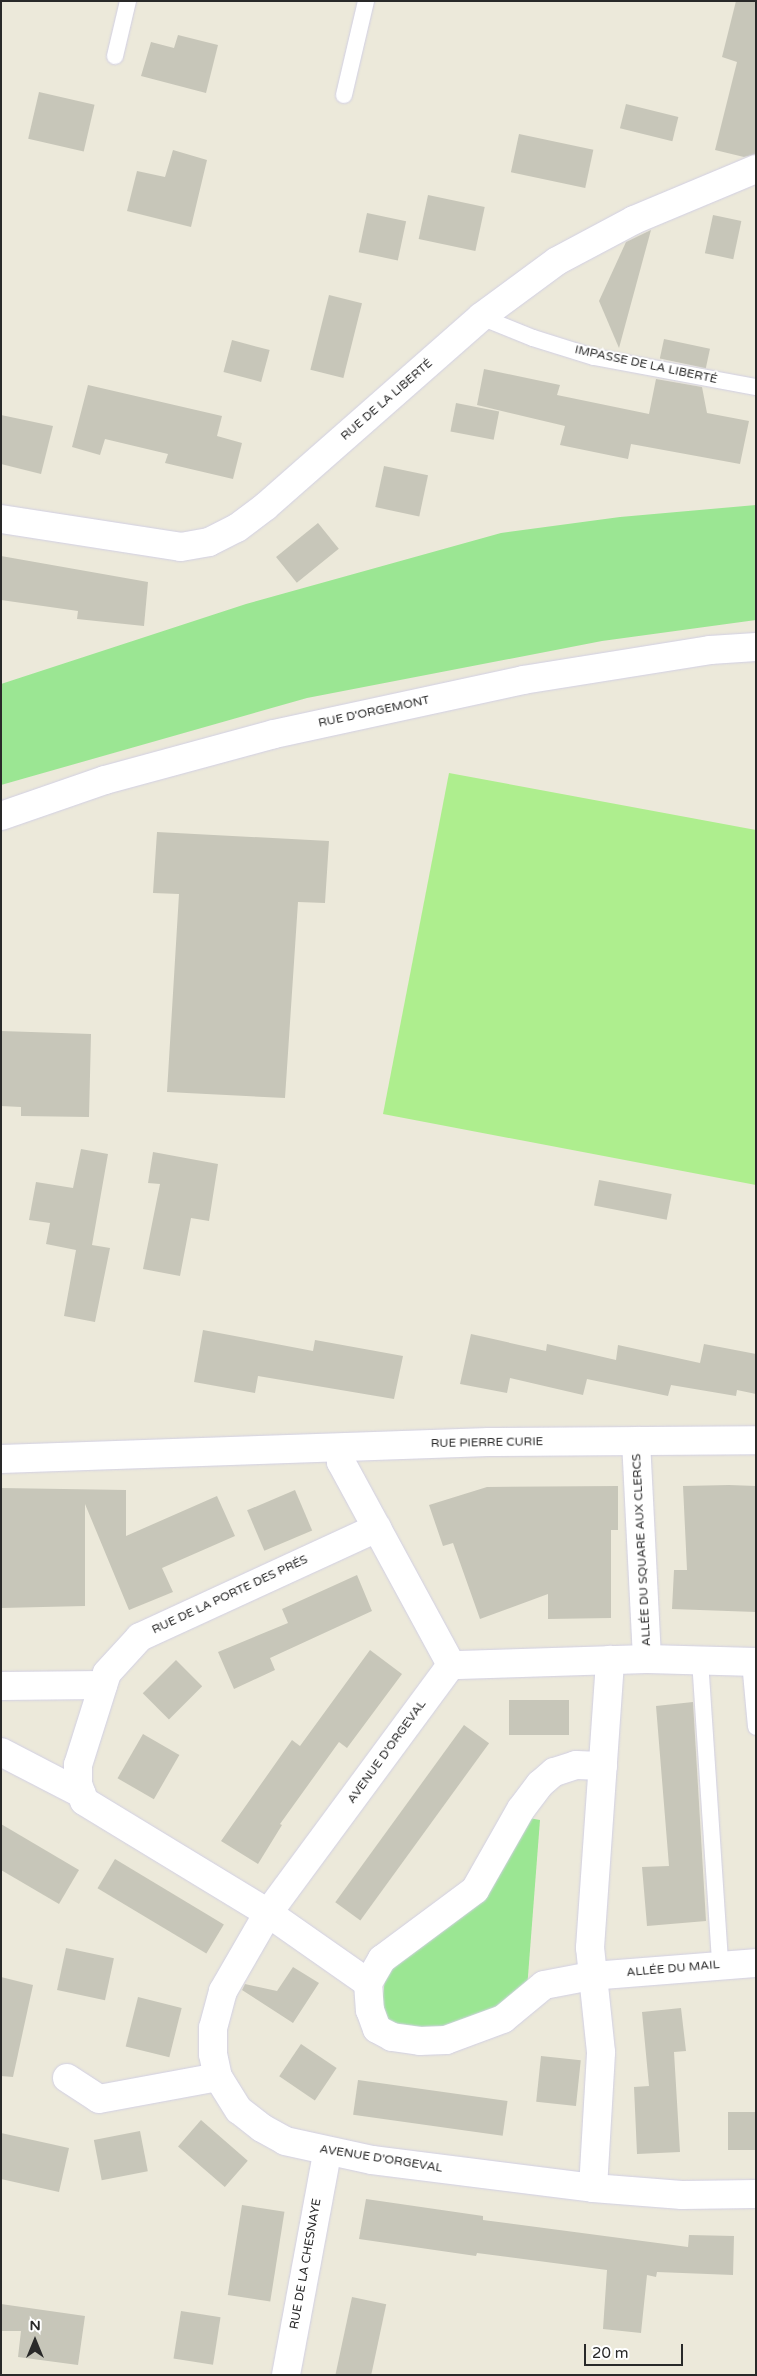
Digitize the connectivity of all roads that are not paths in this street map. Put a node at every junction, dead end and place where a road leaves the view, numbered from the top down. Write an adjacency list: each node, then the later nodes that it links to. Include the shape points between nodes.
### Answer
1 (128, 1): 3 (lane)
2 (366, 1): 4 (lane)
3 (115, 56)
4 (344, 95)
5 (756, 169): 6 (street, RUE DE LA LIBERTÉ, via 634,220 557,261)
6 (481, 317): 7 (lane, IMPASSE DE LA LIBERTÉ, via 594,357); 8 (street, RUE DE LA LIBERTÉ, via 266,506 237,528 209,542 181,546)
7 (756, 387)
8 (1, 519)
9 (756, 647): 10 (street, RUE D'ORGEMONT, via 710,650 523,680 274,734 105,780)
10 (1, 816)
11 (756, 1440): 12 (street, RUE PIERRE CURIE)
12 (636, 1441): 13 (street, RUE PIERRE CURIE); 16 (street, ALLÉE DU SQUARE AUX CLERCS)
13 (340, 1448): 14 (street, RUE PIERRE CURIE); 15 (street, via 341,1462)
14 (1, 1458)
15 (377, 1528): 20 (street); 21 (street, RUE DE LA PORTE DES PRÉS, via 140,1637 117,1660)
16 (647, 1659): 17 (street); 18 (street)
17 (610, 1660): 20 (street); 25 (street)
18 (700, 1660): 19 (street); 29 (lane)
19 (753, 1662): 23 (lane)
20 (451, 1665): 27 (street, AVENUE D'ORGEVAL)
21 (103, 1685): 22 (street); 26 (street, RUE DE LA PORTE DES PRÉS, via 78,1765)
22 (1, 1686)
23 (756, 1727)
24 (1, 1752): 26 (street)
25 (603, 1766): 30 (street); 31 (street, via 576,1765 554,1772 540,1784 521,1809 475,1890 382,1959)
26 (82, 1794): 27 (street, via 84,1801)
27 (268, 1914): 31 (street); 32 (street, AVENUE D'ORGEVAL, via 223,1991 213,2028 213,2054)
28 (756, 1962): 29 (street, ALLÉE DU MAIL)
29 (720, 1965): 30 (street, ALLÉE DU MAIL)
30 (591, 1976): 31 (street, via 544,1984 503,2019 475,2030 446,2040 420,2041 392,2038 377,2029 370,2010); 35 (street, via 600,2052)
31 (368, 1984)
32 (218, 2077): 33 (street, via 99,2099); 34 (street, AVENUE D'ORGEVAL, via 239,2110 262,2128 285,2141)
33 (67, 2078)
34 (327, 2153): 35 (street, AVENUE D'ORGEVAL); 37 (street, RUE DE LA CHESNAYE)
35 (593, 2188): 36 (street, AVENUE D'ORGEVAL, via 674,2194)
36 (756, 2194)
37 (286, 2375)

